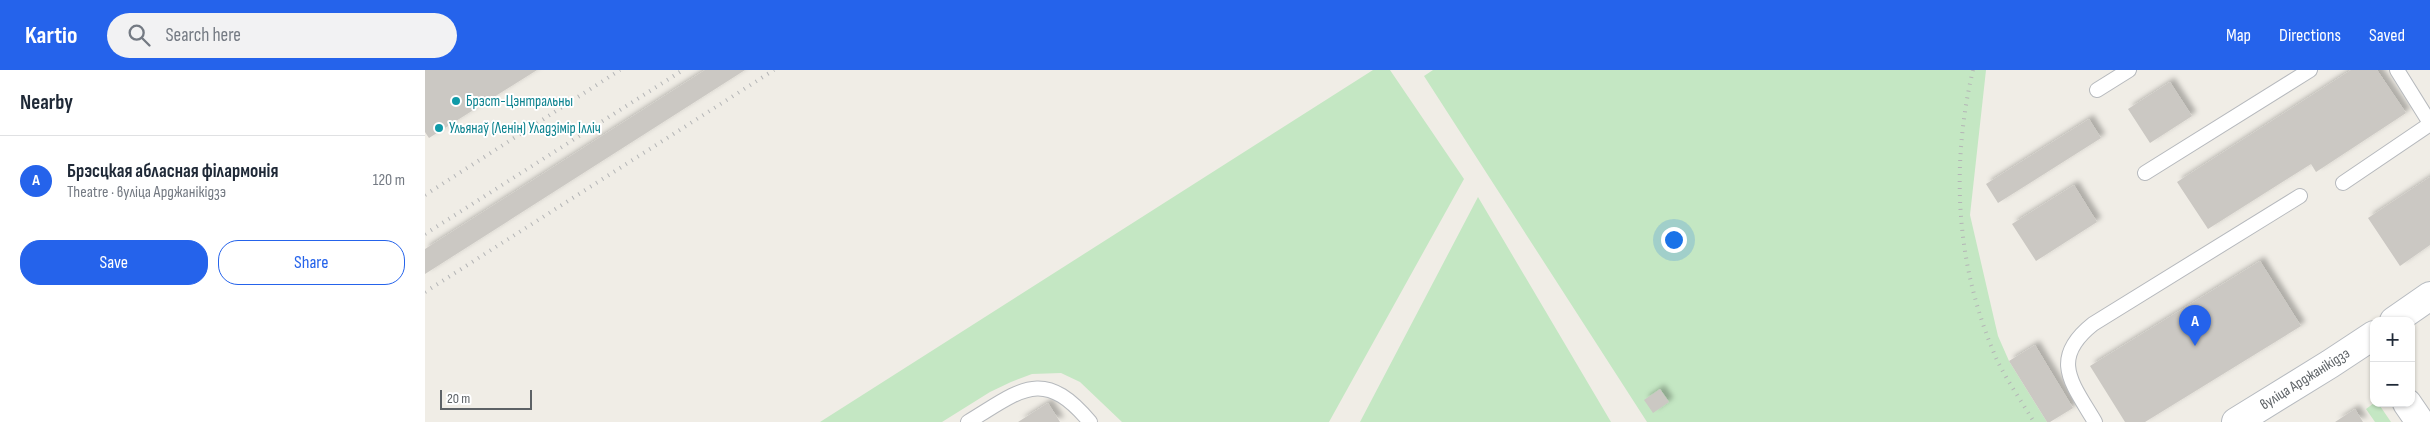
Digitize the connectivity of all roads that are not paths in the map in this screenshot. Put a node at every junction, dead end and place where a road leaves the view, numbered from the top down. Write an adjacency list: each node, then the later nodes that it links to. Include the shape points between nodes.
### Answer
1 (2129, 70): 4 (lane)
2 (2309, 70): 6 (lane)
3 (2397, 70): 5 (lane)
4 (2097, 90)
5 (2430, 123): 7 (lane)
6 (2145, 173)
7 (2343, 183)
8 (2300, 196): 15 (lane, via 2080,334 2071,345 2067,359 2069,374)
9 (2430, 296): 10 (main road)
10 (2400, 317)
11 (2370, 343): 16 (main road, вуліца Арджанікідзэ)
12 (2410, 407): 17 (main road)
13 (968, 422): 14 (lane, via 1016,393 1041,388 1069,398)
14 (1090, 422)
15 (2095, 422)
16 (2236, 422)
17 (2420, 422)

